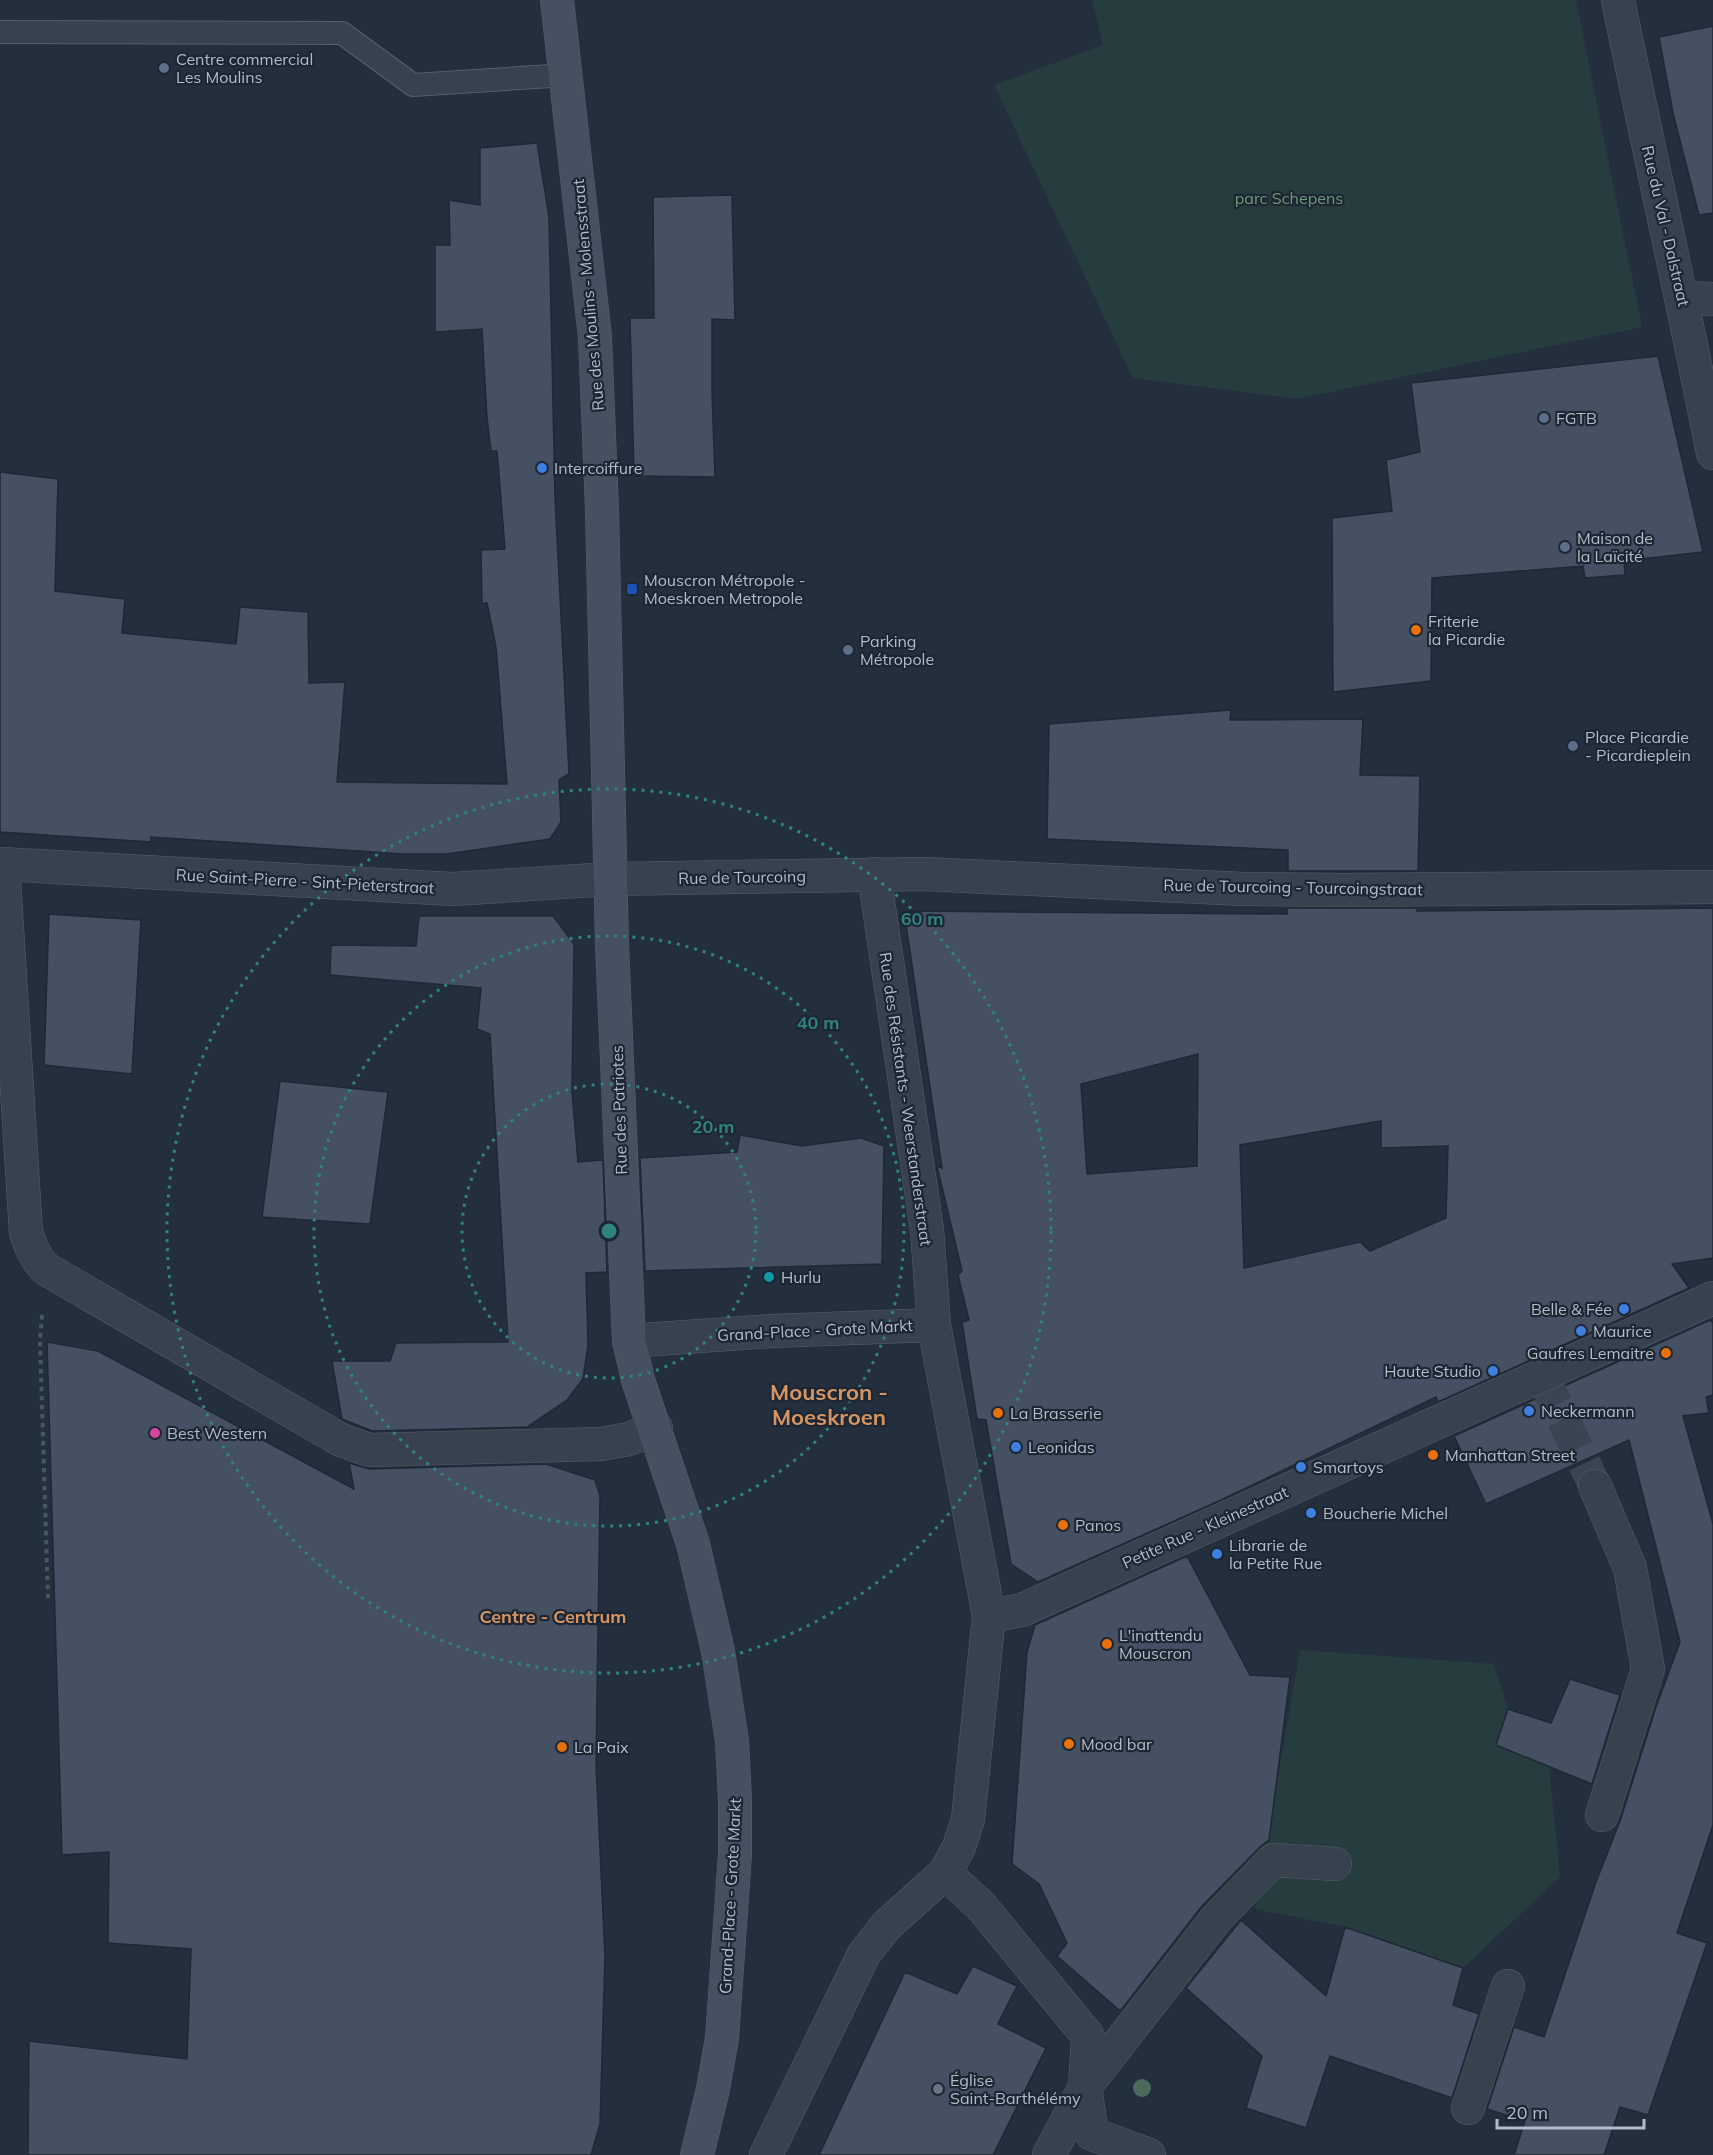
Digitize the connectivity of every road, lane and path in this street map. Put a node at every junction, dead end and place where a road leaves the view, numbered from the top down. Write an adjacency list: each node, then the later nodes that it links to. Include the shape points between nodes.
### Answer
1 (557, 0): 4 (main road, Rue des Moulins - Molensstraat)
2 (1618, 0): 5 (street, Rue du Val - Dalstraat, via 1668,243)
3 (0, 32): 4 (lane, via 342,33 413,85)
4 (567, 75): 9 (main road, Rue des Moulins - Molensstraat, via 595,338)
5 (1698, 298): 6 (street, Rue du Val - Dalstraat)
6 (1713, 453)
7 (2, 864): 9 (street, Rue Saint-Pierre - Sint-Pieterstraat, via 453,889); 11 (street, via 26,1233 32,1250)
8 (874, 874): 9 (street, Rue de Tourcoing); 10 (street, Rue de Tourcoing - Tourcoingstraat, via 1288,890); 13 (street, Rue des Résistants - Weerstanderstraat, via 927,1230)
9 (610, 879): 14 (main road, Rue des Patriotes)
10 (1713, 887)
11 (46, 1269): 15 (street, via 341,1440 369,1450 601,1444 629,1439); 17 (path, via 40,1341)
12 (1713, 1298): 18 (street, Petite Rue - Kleinestraat, via 1022,1610)
13 (934, 1325): 14 (street, Grand-Place - Grote Markt); 18 (street, Grand-Place - Grote Markt)
14 (628, 1341): 15 (main road, Grand-Place - Grote Markt)
15 (656, 1428): 25 (main road, Grand-Place - Grote Markt, via 705,1594 723,1681 734,1770 735,1854 722,2038)
16 (1595, 1486): 19 (street, via 1630,1568 1648,1669)
17 (48, 1599)
18 (989, 1616): 21 (street, Grand-Place - Grote Markt, via 968,1819)
19 (1602, 1815)
20 (1335, 1864): 23 (street, via 1273,1860 1216,1919)
21 (945, 1873): 23 (street, via 980,1905 1088,2036); 26 (street, Grand-Place - Grote Markt, via 886,1925 864,1954)
22 (1508, 1986): 24 (street)
23 (1085, 2087): 27 (street); 28 (street, via 1092,2134)
24 (1468, 2108)
25 (697, 2155)
26 (766, 2155)
27 (1049, 2155)
28 (1149, 2155)

